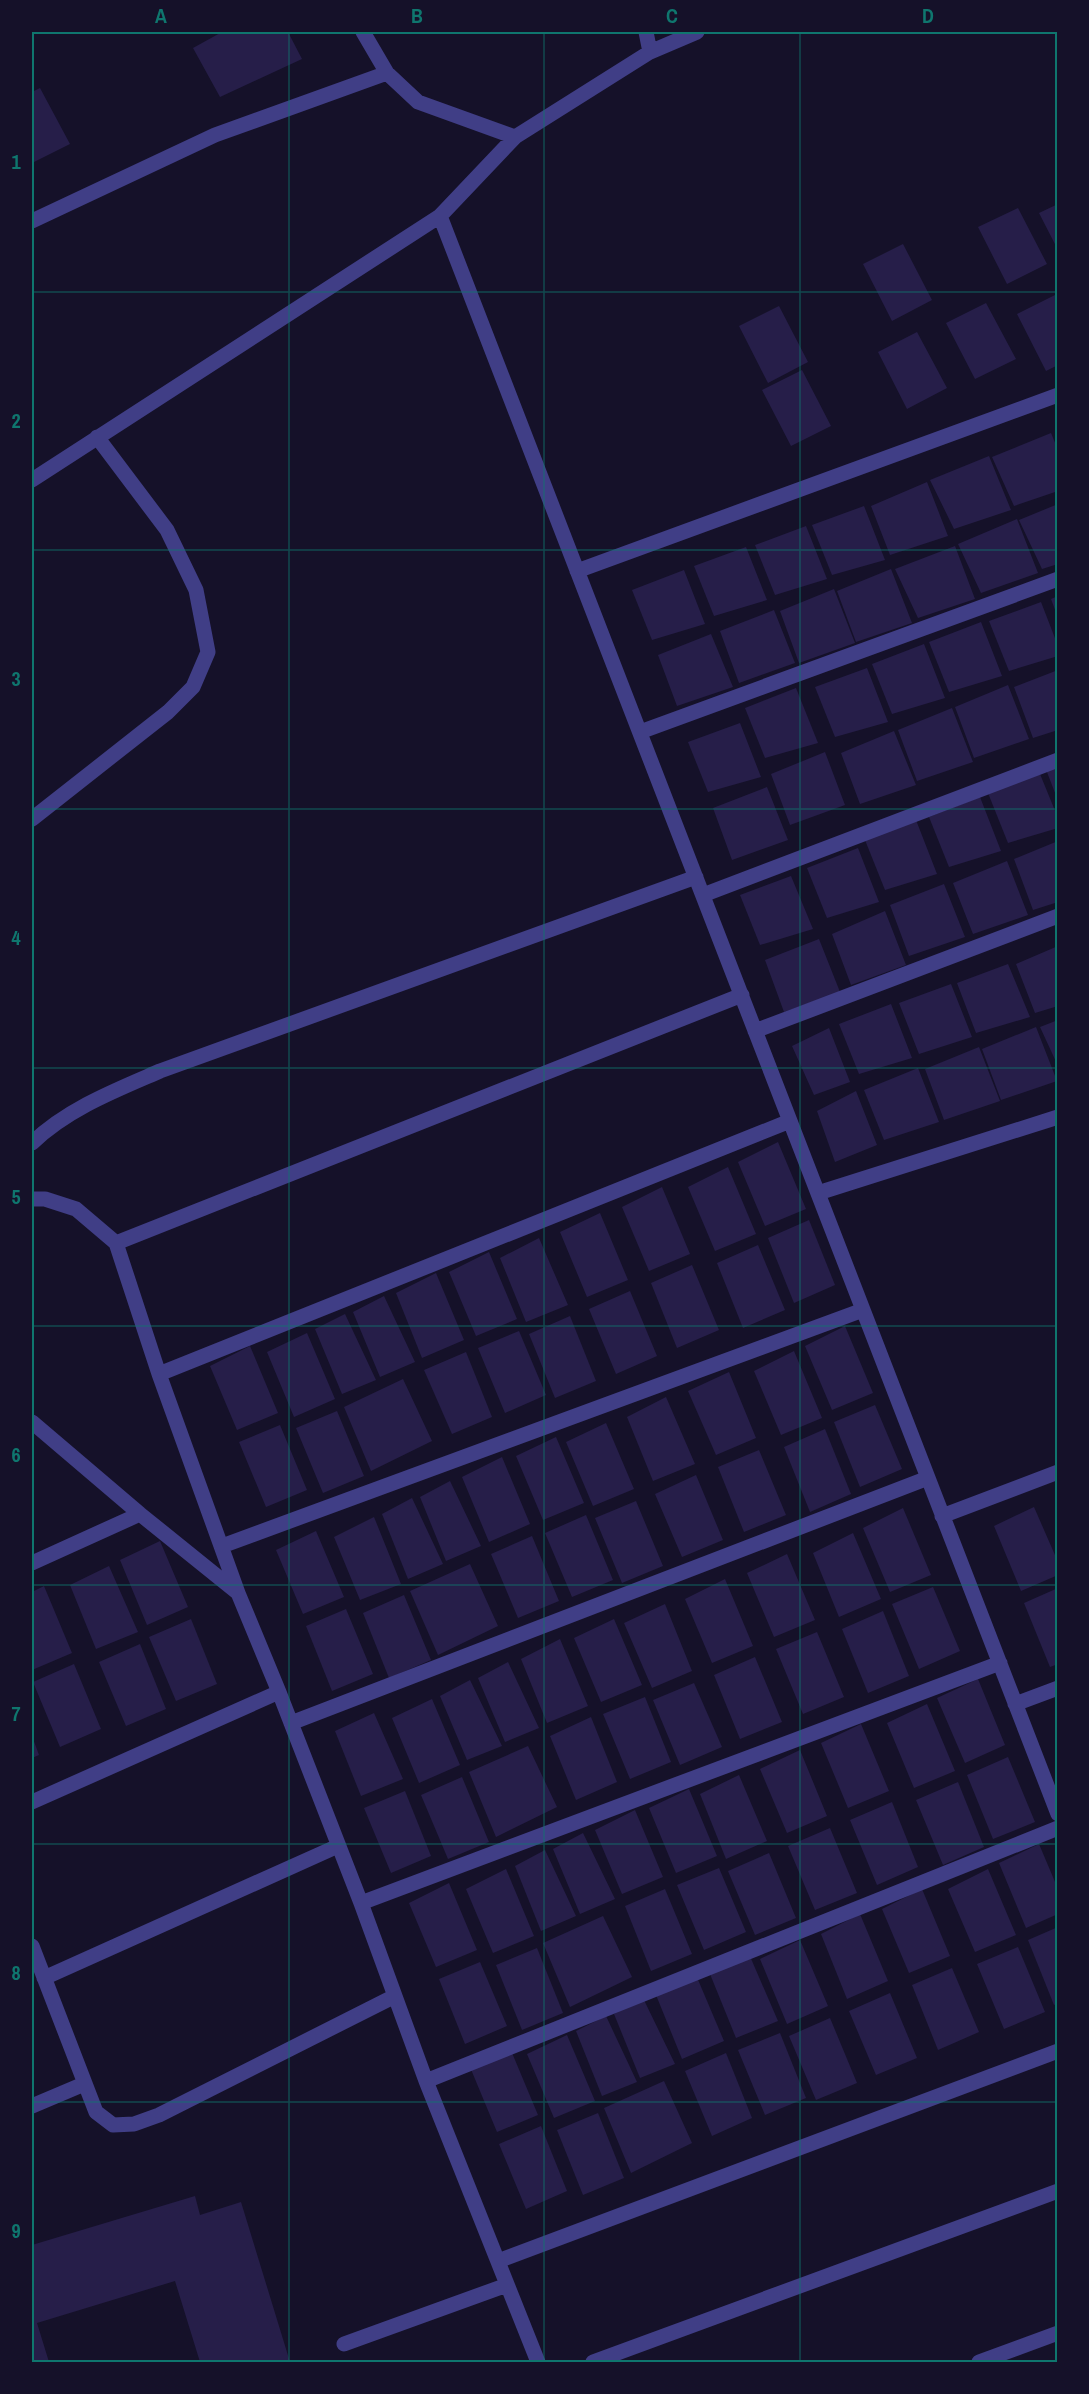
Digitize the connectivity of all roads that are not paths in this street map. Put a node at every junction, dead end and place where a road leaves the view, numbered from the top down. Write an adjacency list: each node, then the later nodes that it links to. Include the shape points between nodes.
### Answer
1 (363, 32): 5 (street)
2 (646, 32): 4 (street)
3 (697, 32): 4 (street)
4 (651, 52): 6 (street)
5 (387, 73): 6 (street, via 418,102); 8 (street, via 215,135)
6 (515, 137): 7 (street)
7 (440, 216): 10 (street); 12 (street)
8 (32, 221)
9 (1058, 395): 12 (street)
10 (97, 437): 11 (street); 16 (street, via 167,530 196,591 208,652 193,687 168,712)
11 (32, 480)
12 (577, 571): 14 (street)
13 (1058, 579): 14 (street)
14 (640, 732): 17 (street)
15 (1058, 760): 18 (street)
16 (32, 819)
17 (696, 877): 18 (street); 24 (street, via 160,1071 103,1097 44,1131)
18 (703, 896): 20 (street)
19 (1058, 916): 21 (street)
20 (742, 995): 21 (street); 27 (street)
21 (755, 1031): 23 (street)
22 (1058, 1117): 25 (street)
23 (790, 1121): 25 (street); 29 (street)
24 (32, 1143)
25 (818, 1193): 28 (street)
26 (32, 1199): 27 (street, via 76,1209)
27 (116, 1243): 29 (street)
28 (863, 1310): 32 (street); 35 (street)
29 (159, 1374): 35 (street)
30 (32, 1422): 33 (street)
31 (1058, 1472): 34 (street)
32 (928, 1478): 34 (street); 42 (street)
33 (140, 1514): 36 (street); 37 (street)
34 (942, 1516): 38 (street)
35 (222, 1546): 37 (street)
36 (32, 1563)
37 (238, 1593): 40 (street)
38 (1000, 1663): 41 (street); 47 (street)
39 (1058, 1688): 41 (street)
40 (279, 1692): 42 (street); 43 (street)
41 (1015, 1704): 44 (street)
42 (291, 1723): 46 (street)
43 (32, 1802)
44 (1058, 1814)
45 (1058, 1828): 52 (street)
46 (338, 1846): 47 (street); 49 (street)
47 (361, 1903): 50 (street)
48 (32, 1946): 49 (street)
49 (44, 1978): 53 (street)
50 (395, 1996): 52 (street); 53 (street, via 134,2124 113,2125 96,2112)
51 (1058, 2051): 56 (street)
52 (426, 2081): 56 (street)
53 (84, 2084): 54 (street)
54 (32, 2106)
55 (1058, 2191): 61 (street)
56 (498, 2261): 57 (street)
57 (507, 2284): 59 (street); 60 (street)
58 (1058, 2332): 62 (street)
59 (344, 2344)
60 (538, 2362)
61 (593, 2362)
62 (979, 2362)

